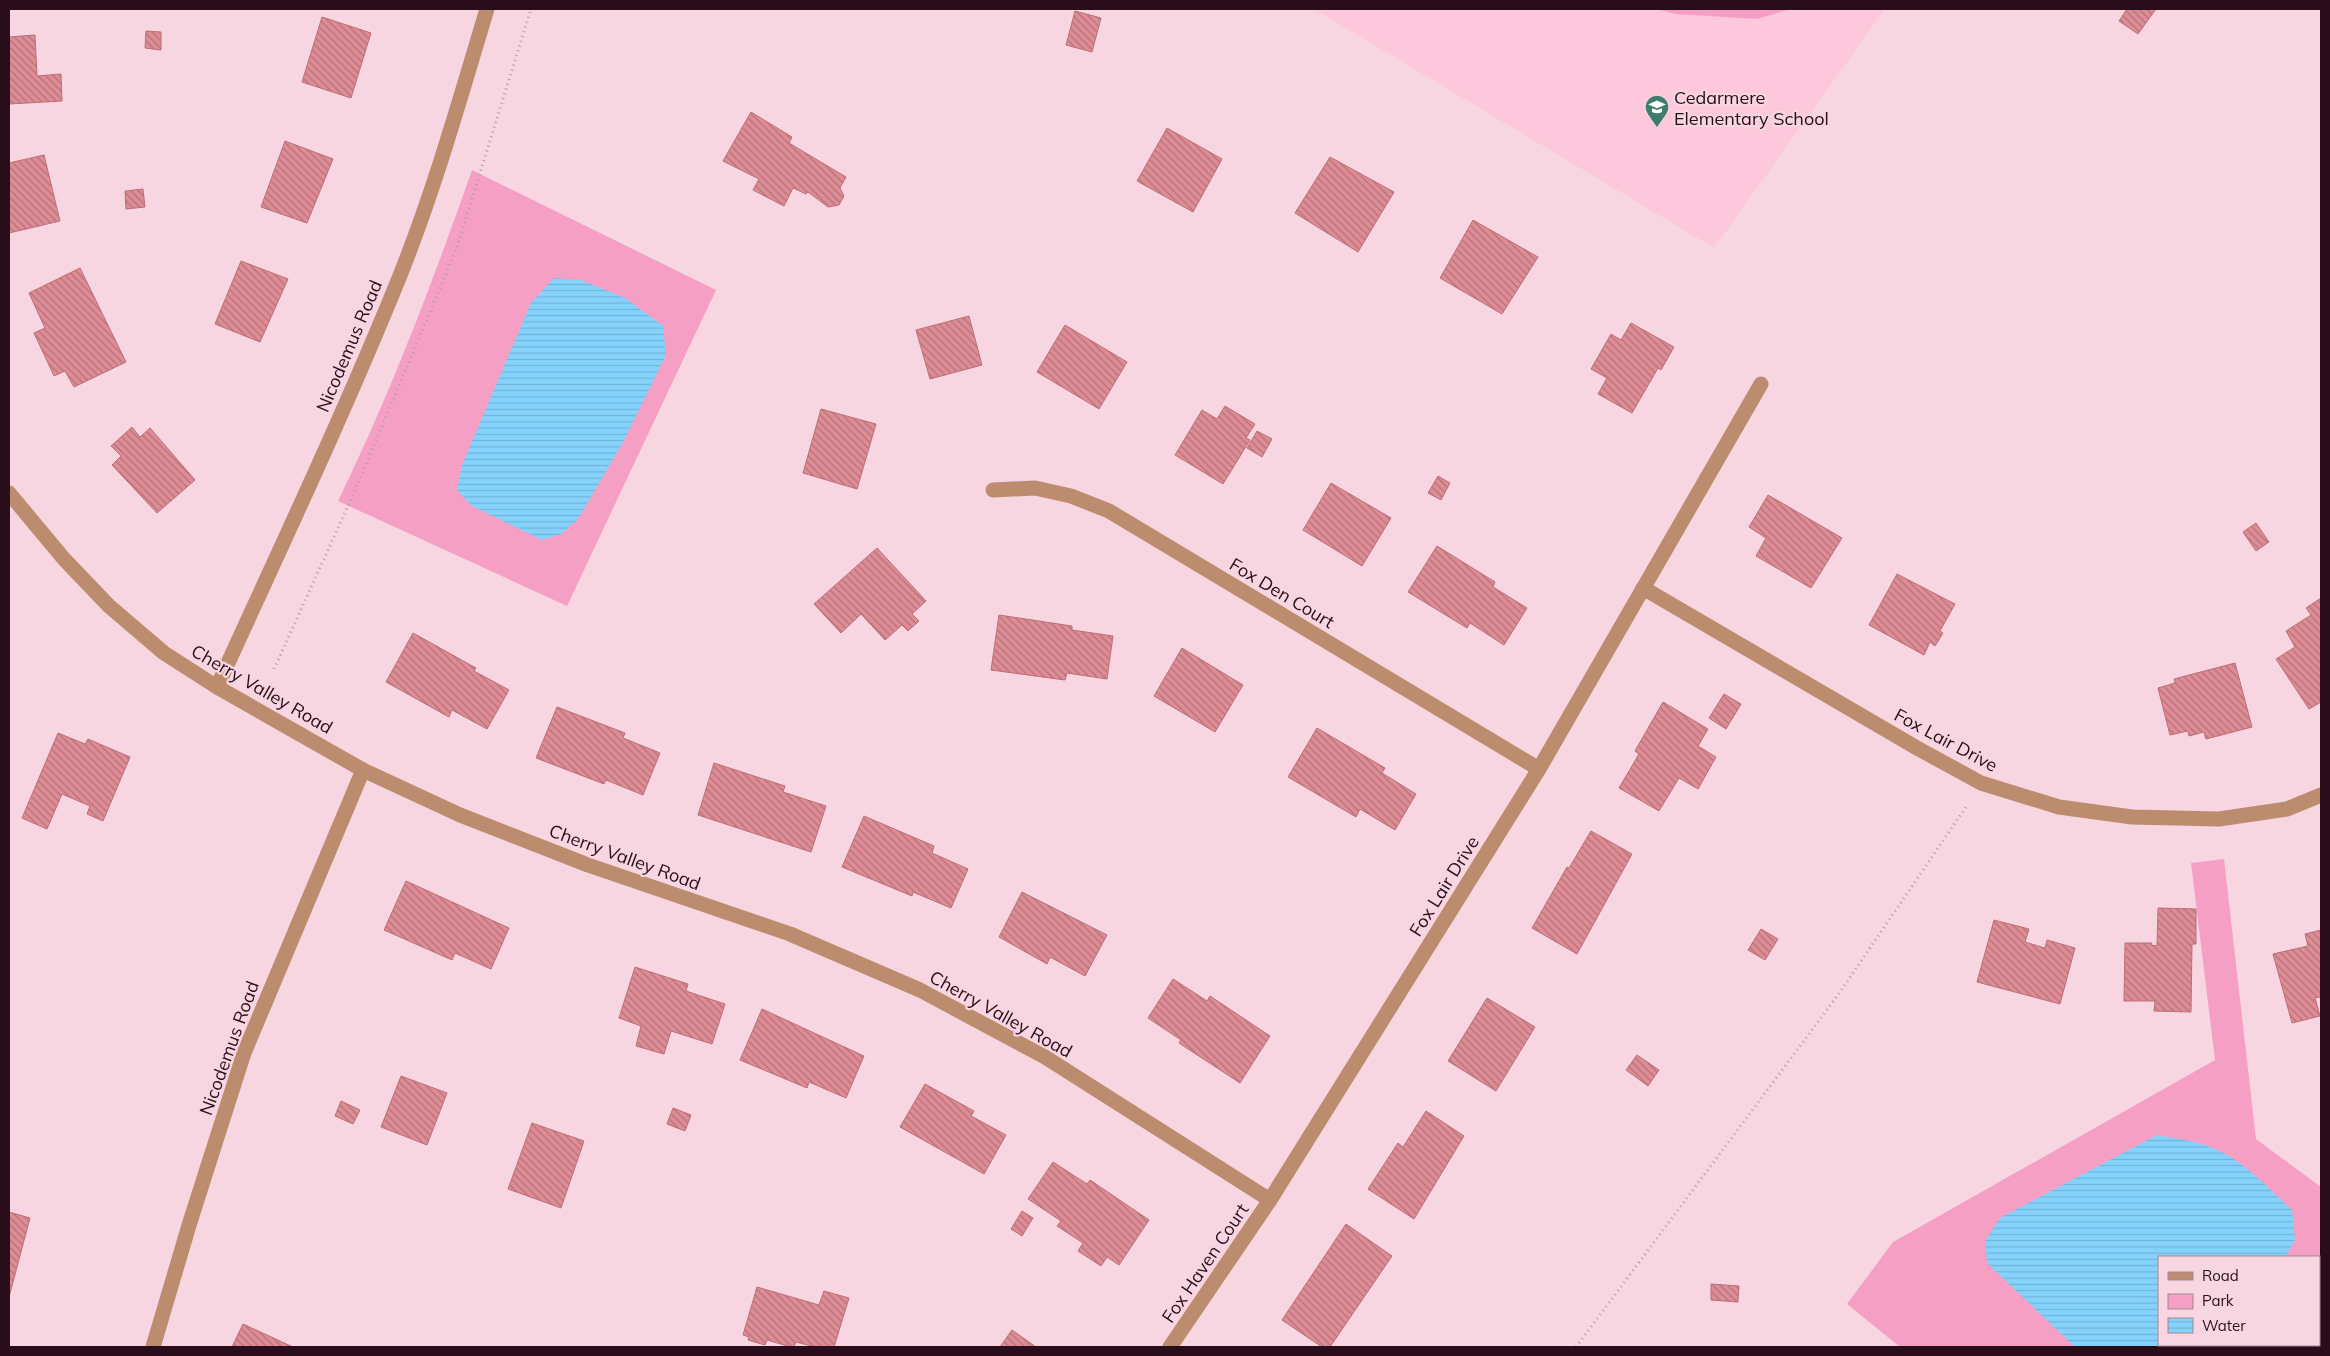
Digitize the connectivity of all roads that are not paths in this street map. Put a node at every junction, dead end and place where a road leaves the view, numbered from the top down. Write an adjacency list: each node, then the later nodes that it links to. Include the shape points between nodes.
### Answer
1 (486, 9): 6 (street, Nicodemus Road, via 443,154 399,277 345,405)
2 (1761, 384): 5 (street, Fox Lair Drive)
3 (994, 490): 7 (street, Fox Den Court, via 1035,488 1071,496 1109,512)
4 (10, 496): 6 (street, Cherry Valley Road, via 109,606 164,653)
5 (1643, 588): 7 (street, Fox Lair Drive); 9 (street, Fox Lair Drive, via 1981,783 2058,808 2132,818 2220,819 2287,809)
6 (217, 687): 8 (street, Cherry Valley Road)
7 (1539, 768): 10 (street, Fox Lair Drive)
8 (363, 770): 10 (street, Cherry Valley Road, via 469,818 588,865 790,934 920,990 1045,1057); 11 (street, Nicodemus Road, via 244,1053)
9 (2321, 795)
10 (1270, 1200): 12 (street, Fox Haven Court)
11 (153, 1347)
12 (1170, 1347)

